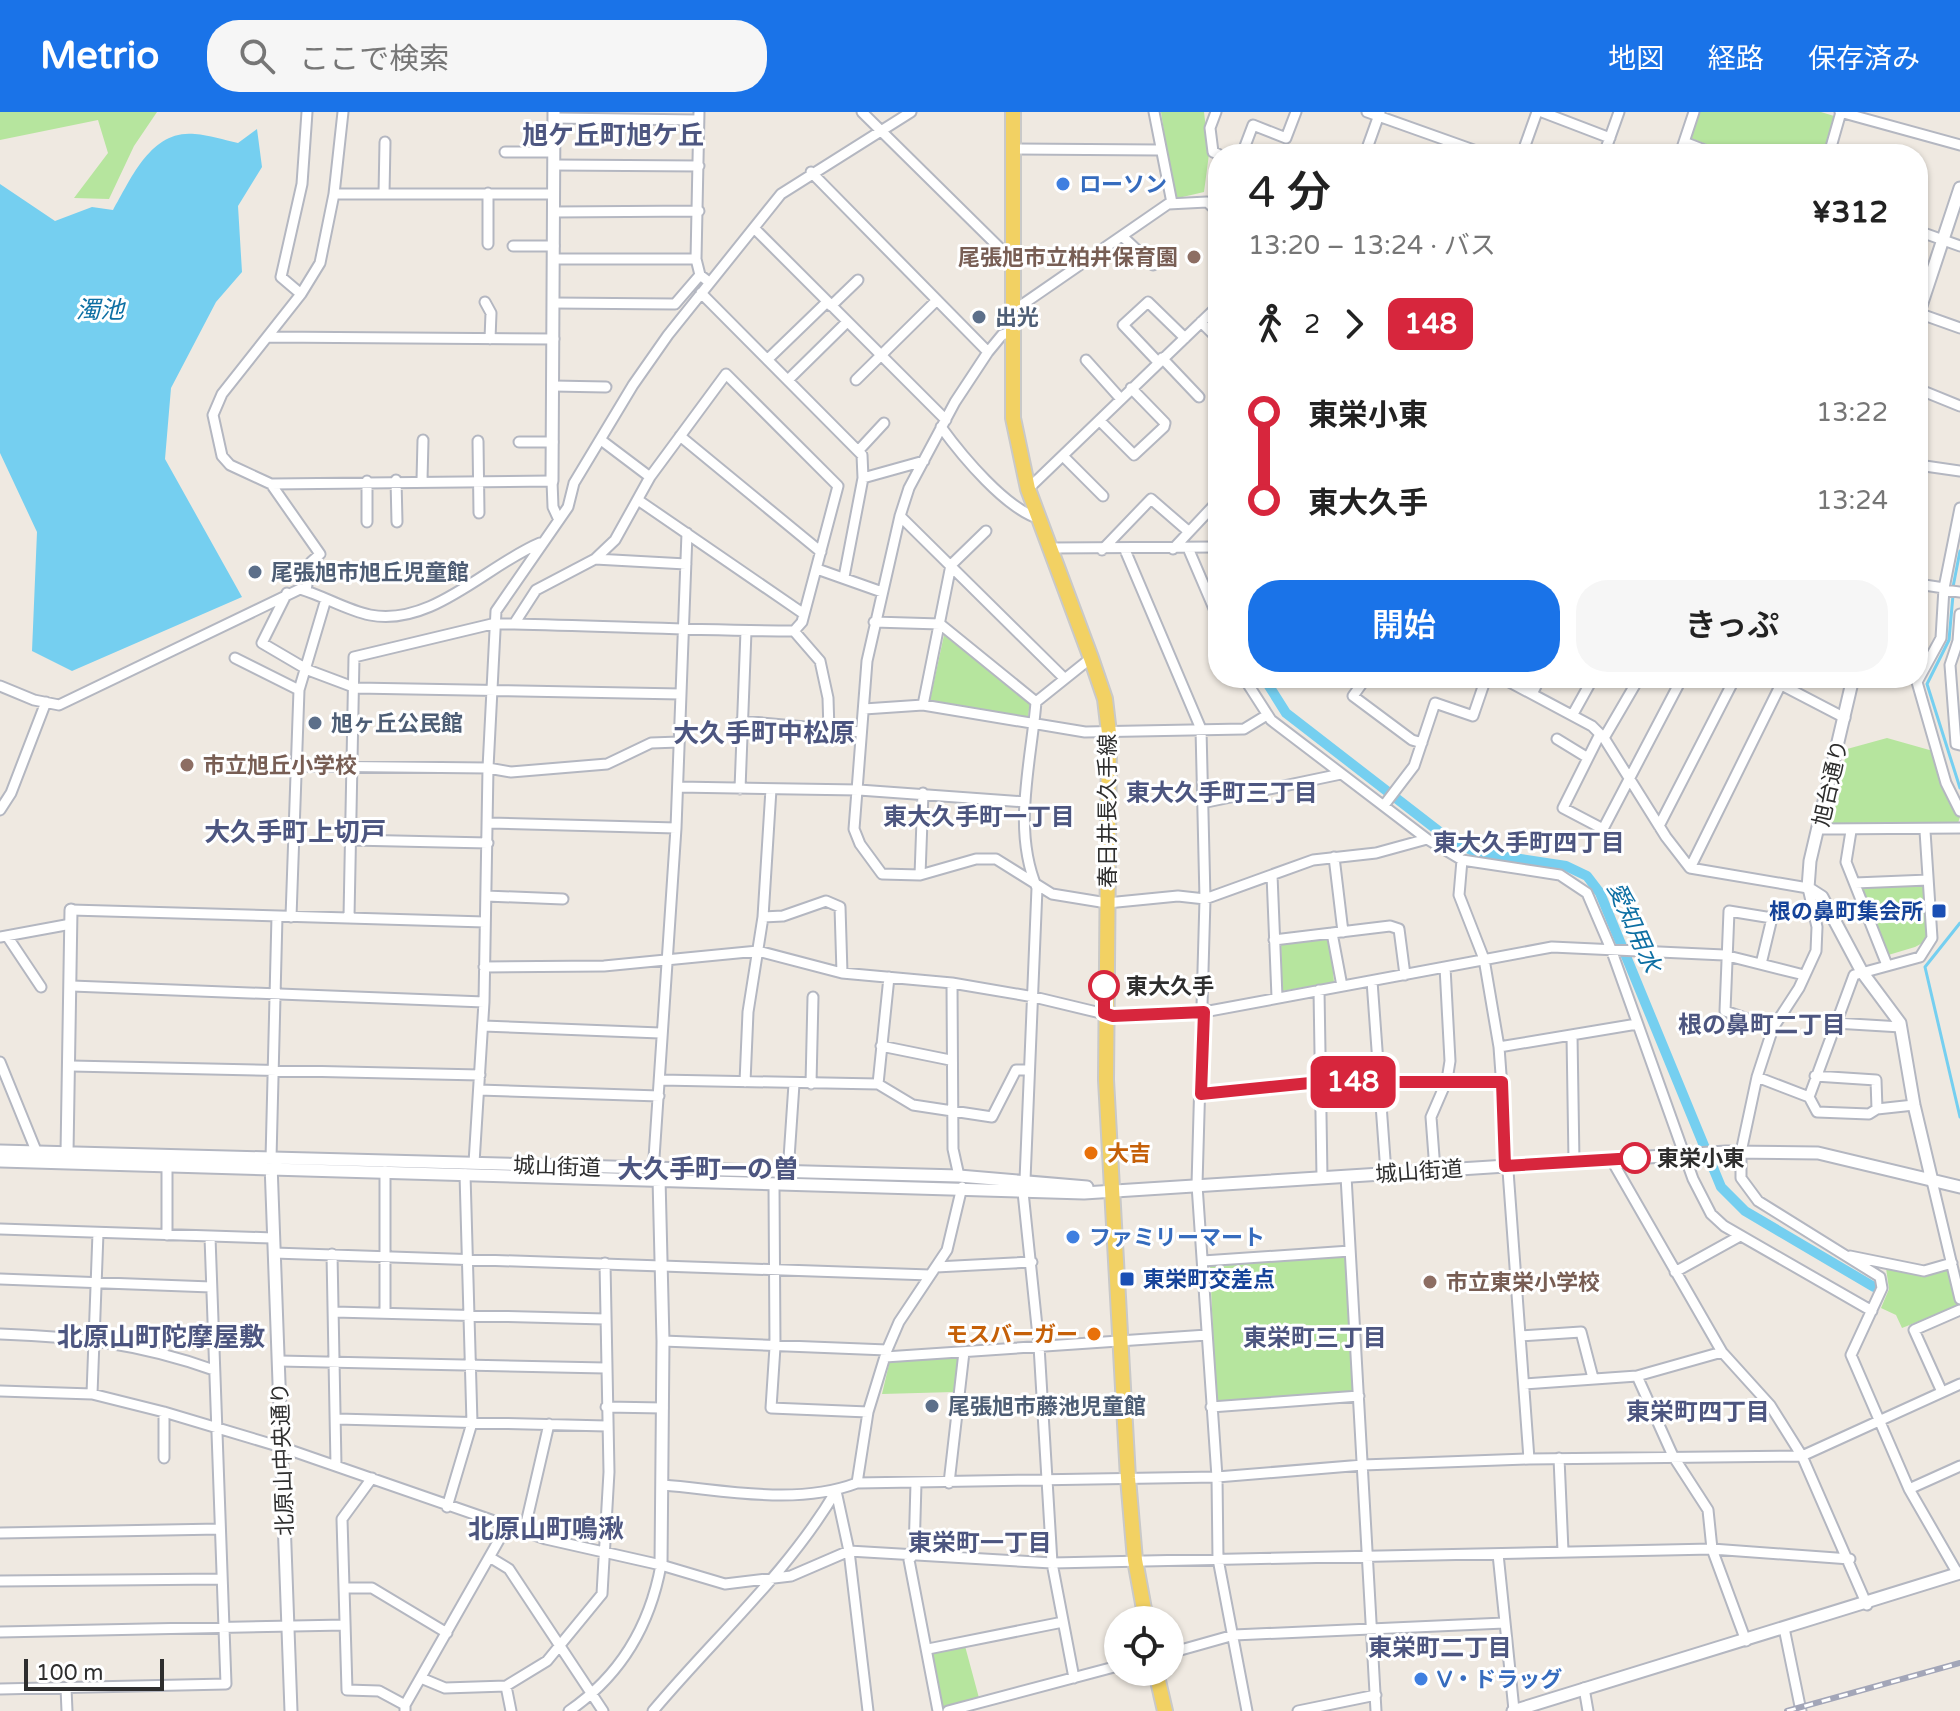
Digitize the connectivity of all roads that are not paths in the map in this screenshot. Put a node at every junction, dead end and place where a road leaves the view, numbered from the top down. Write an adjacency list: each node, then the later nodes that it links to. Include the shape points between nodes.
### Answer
1 (307, 112): 62 (street, via 302,184 281,277)
2 (343, 112): 38 (street)
3 (862, 112): 17 (street)
4 (911, 112): 17 (street)
5 (1013, 112): 30 (main road, 春日井長久手線)
6 (1154, 112): 31 (street)
7 (1216, 112): 21 (street)
8 (1296, 112): 22 (street, via 1286,138 1253,125)
9 (1367, 112): 14 (street)
10 (1539, 112): 18 (street); 25 (street)
11 (1619, 112): 18 (street)
12 (1694, 112): 20 (street)
13 (1844, 113): 28 (street); 29 (street)
14 (1379, 114): 23 (street); 24 (street)
15 (554, 115): 16 (street); 33 (street)
16 (698, 116): 34 (street)
17 (881, 131): 35 (street); 55 (street)
18 (1610, 138): 26 (street)
19 (385, 142): 39 (street)
20 (1684, 142): 27 (street)
21 (1212, 144)
22 (1246, 144)
23 (1368, 144)
24 (1458, 144)
25 (1526, 144)
26 (1608, 144)
27 (1689, 144)
28 (1833, 144)
29 (1960, 145)
30 (1013, 149): 31 (street); 55 (main road, 春日井長久手線)
31 (1159, 150): 41 (street)
32 (505, 152): 33 (street)
33 (554, 158): 34 (street); 40 (street)
34 (699, 166): 43 (street)
35 (811, 172): 45 (street, via 781,194); 63 (street)
36 (1960, 188): 48 (street)
37 (488, 193): 39 (street); 40 (street); 49 (street)
38 (334, 194): 39 (street); 62 (street, via 325,248)
39 (384, 194)
40 (554, 194): 44 (street)
41 (1172, 203): 42 (street); 47 (street)
42 (1208, 203)
43 (699, 211): 44 (street); 54 (street)
44 (554, 212): 51 (street)
45 (754, 228): 59 (street); 66 (street)
46 (1928, 235): 48 (street)
47 (1122, 236): 56 (street); 67 (street)
48 (1942, 240): 52 (street); 60 (street)
49 (488, 244)
50 (513, 246): 51 (street)
51 (554, 246): 53 (street)
52 (1960, 246)
53 (554, 259): 54 (street); 65 (street)
54 (696, 259): 57 (street)
55 (1013, 261): 67 (main road, 春日井長久手線)
56 (1153, 265)
57 (700, 275): 59 (street); 65 (street, via 675,304)
58 (858, 280): 66 (street)
59 (709, 282): 61 (street)
60 (1928, 283)
61 (701, 293): 81 (street); 98 (street, via 633,385)
62 (301, 294): 75 (street)
63 (937, 300): 79 (street); 80 (street)
64 (485, 302): 77 (street, via 491,313)
65 (553, 303): 78 (street)
66 (829, 304): 70 (street); 81 (street)
67 (1013, 311): 74 (main road, 春日井長久手線)
68 (1208, 315): 71 (street)
69 (1928, 317): 72 (street)
70 (847, 322): 80 (street); 84 (street)
71 (1201, 322): 73 (street); 76 (street)
72 (1960, 328)
73 (1208, 329)
74 (1013, 331): 79 (street, via 1002,335); 115 (main road, 春日井長久手線, via 1013,418)
75 (268, 337): 77 (street); 114 (street, via 222,394 213,415 222,456)
76 (1185, 338): 83 (street); 83 (street, via 1148,302 1123,325)
77 (490, 339): 78 (street)
78 (554, 339): 86 (street)
79 (988, 352): 95 (street)
80 (881, 355): 85 (street); 95 (street)
81 (768, 359): 84 (street)
82 (1086, 360): 91 (street)
83 (1160, 360): 88 (street); 90 (street)
84 (788, 380): 102 (street)
85 (856, 380)
86 (553, 386): 87 (street); 101 (street)
87 (606, 387)
88 (1131, 388): 91 (street); 93 (street, via 1164,427 1134,455)
89 (1928, 393): 92 (street)
90 (1199, 397)
91 (1120, 398): 93 (street)
92 (1960, 406)
93 (1100, 421): 103 (street)
94 (884, 423): 102 (street)
95 (944, 424): 104 (street); 122 (street, via 1009,501)
96 (680, 436): 107 (street); 136 (street); 136 (street, via 726,374 838,486)
97 (423, 440): 111 (street)
98 (601, 440): 107 (street); 123 (street)
99 (478, 441): 109 (street)
100 (519, 442): 101 (street)
101 (553, 442): 113 (street)
102 (859, 450): 108 (street)
103 (1063, 456): 115 (street); 116 (street)
104 (924, 461): 108 (street); 121 (street)
105 (1928, 466): 106 (street)
106 (1960, 471)
107 (650, 477): 117 (street)
108 (863, 478): 141 (street)
109 (479, 479): 111 (street); 113 (street); 120 (street)
110 (396, 480): 111 (street); 112 (street); 125 (street)
111 (422, 480)
112 (367, 481): 114 (street); 124 (street)
113 (552, 481): 123 (street)
114 (271, 484): 143 (street, via 320,554 311,562)
115 (1028, 489): 122 (main road, 春日井長久手線)
116 (1103, 496)
117 (638, 500): 128 (street); 137 (street, via 615,540)
118 (1960, 508): 144 (street)
119 (1208, 511): 127 (street)
120 (479, 513)
121 (900, 516): 139 (street); 145 (street)
122 (1040, 519): 131 (main road, 春日井長久手線)
123 (559, 520): 129 (street)
124 (367, 522)
125 (397, 522)
126 (986, 531): 139 (street)
127 (1188, 531): 133 (street); 134 (street, via 1151,499)
128 (687, 533): 138 (street); 149 (street)
129 (544, 540): 148 (street, via 424,607 380,616); 152 (street)
130 (1208, 547): 132 (street)
131 (1051, 548): 134 (street); 159 (main road, 春日井長久手線)
132 (1188, 548): 133 (street); 147 (street)
133 (1173, 549): 135 (street)
134 (1102, 550): 135 (street)
135 (1125, 550): 191 (street)
136 (821, 552): 140 (street)
137 (595, 559): 138 (street); 153 (street, via 536,590)
138 (686, 564): 155 (street)
139 (951, 565): 154 (street); 162 (street)
140 (817, 569): 141 (street); 149 (street)
141 (844, 577): 145 (street)
142 (1928, 586): 144 (street)
143 (306, 590): 146 (street); 148 (street)
144 (1950, 590): 160 (street, via 1941,638)
145 (882, 592): 151 (street)
146 (287, 593): 161 (street, via 262,643); 182 (street, via 59,705)
147 (1208, 595)
148 (326, 599): 161 (street)
149 (804, 614): 157 (street)
150 (1960, 614): 199 (street, via 1950,665)
151 (874, 622): 154 (street); 185 (street)
152 (492, 624): 153 (street); 164 (street, via 354,657); 179 (street)
153 (514, 624): 155 (street)
154 (940, 624): 183 (street); 184 (street)
155 (683, 627): 156 (street); 181 (street)
156 (746, 631): 157 (street); 189 (street)
157 (794, 631): 192 (street, via 820,661)
158 (235, 658): 178 (street)
159 (1091, 658): 162 (street); 194 (main road, 春日井長久手線, via 1105,699)
160 (1928, 662)
161 (308, 670): 164 (street); 178 (street)
162 (1064, 678): 183 (street)
163 (0, 686): 182 (street)
164 (356, 688): 179 (street); 201 (street)
165 (1250, 688): 187 (street)
166 (1359, 688): 198 (street, via 1353,696)
167 (1483, 688): 198 (street, via 1473,716 1435,703)
168 (1524, 688): 180 (street)
169 (1535, 688): 180 (street)
170 (1587, 688): 186 (street)
171 (1633, 688): 195 (street)
172 (1676, 688): 205 (street)
173 (1730, 688): 217 (street)
174 (1781, 688): 228 (street)
175 (1794, 688): 188 (street)
176 (1851, 688): 188 (street, 旭台通り)
177 (1919, 688): 215 (street, via 1946,783)
178 (299, 690): 202 (street)
179 (491, 690): 181 (street); 203 (street)
180 (1533, 692): 186 (street)
181 (681, 694): 197 (street)
182 (46, 702): 214 (street)
183 (1036, 702): 190 (street)
184 (923, 705): 185 (street); 190 (street)
185 (864, 709): 193 (street)
186 (1573, 714): 195 (street)
187 (1267, 715): 191 (street, via 1244,729); 204 (street)
188 (1845, 718): 220 (street, 旭台通り)
189 (741, 721): 192 (street); 207 (street)
190 (1035, 724): 194 (street); 211 (street)
191 (1201, 729): 194 (street); 212 (street)
192 (829, 731): 193 (street)
193 (861, 732): 209 (street)
194 (1109, 733): 238 (main road, 春日井長久手線)
195 (1602, 736): 200 (street); 205 (street)
196 (1557, 739): 200 (street)
197 (679, 742): 203 (street, via 651,743 607,764 511,772); 206 (street)
198 (1422, 743): 213 (street)
199 (1960, 745)
200 (1588, 758): 205 (street, via 1563,808 1603,829)
201 (352, 764): 202 (street); 203 (street); 224 (street)
202 (298, 766): 241 (street)
203 (488, 768): 216 (street)
204 (1341, 774): 212 (street); 213 (street)
205 (1629, 781): 217 (street)
206 (678, 787): 207 (street); 218 (street)
207 (740, 789): 208 (street)
208 (771, 789): 209 (street); 243 (street)
209 (859, 790): 210 (street); 229 (street, via 854,829 860,844 882,874)
210 (923, 793): 211 (street); 229 (street)
211 (1025, 802): 233 (street, via 1026,862)
212 (1202, 803): 237 (street)
213 (1385, 804): 223 (street)
214 (0, 810)
215 (1960, 811)
216 (489, 823): 218 (street); 225 (street)
217 (1659, 826): 228 (street)
218 (676, 828): 252 (street)
219 (1960, 828): 222 (street)
220 (1819, 829): 221 (street); 234 (street, 旭台通り)
221 (1851, 831): 222 (street); 232 (street, via 1846,862)
222 (1925, 831): 231 (street)
223 (1427, 839): 226 (street, via 1376,853); 227 (street)
224 (351, 840): 225 (street); 242 (street)
225 (488, 843): 235 (street)
226 (1334, 857): 230 (street); 246 (street)
227 (1462, 860): 249 (street, via 1539,871 1575,883 1593,902); 253 (street, via 1459,895)
228 (1690, 868): 234 (street)
229 (920, 875): 233 (street, via 976,859 996,859)
230 (1272, 875): 237 (street); 248 (street)
231 (1928, 880): 232 (street); 255 (street, via 1932,938 1920,957)
232 (1855, 883): 255 (street)
233 (1037, 888): 238 (street); 271 (street)
234 (1808, 888): 258 (street, via 1822,897); 261 (street, via 1817,927 1816,951)
235 (486, 896): 236 (street); 244 (street)
236 (563, 899)
237 (1205, 899): 238 (street, via 1178,896); 274 (street)
238 (1107, 903): 275 (main road, 春日井長久手線)
239 (71, 910): 240 (street); 245 (street)
240 (277, 916): 241 (street); 269 (street)
241 (291, 917): 242 (street)
242 (349, 917): 244 (street)
243 (763, 917): 250 (street); 259 (street, via 826,901 840,907)
244 (485, 922): 256 (street)
245 (71, 924): 247 (street); 265 (street)
246 (1338, 932): 248 (street); 260 (street, via 1399,929); 266 (street)
247 (4, 937): 267 (street)
248 (1274, 940): 272 (street)
249 (1614, 950): 251 (street); 253 (street, via 1552,947); 277 (street)
250 (758, 951): 252 (street); 259 (street); 295 (street)
251 (1724, 955): 254 (street); 254 (street, via 1729,911 1772,918); 280 (street, via 1725,1011)
252 (668, 957): 256 (street, via 604,966); 281 (street)
253 (1484, 959): 257 (street); 284 (street)
254 (1761, 964): 261 (street)
255 (1887, 965): 258 (street)
256 (484, 967): 273 (street)
257 (1445, 967): 260 (street); 294 (street)
258 (1862, 972): 276 (street, via 1854,975); 279 (street)
259 (842, 973): 262 (street)
260 (1405, 975): 263 (street)
261 (1804, 975): 280 (street)
262 (889, 977): 264 (street); 283 (street)
263 (1372, 981): 266 (street); 297 (street)
264 (952, 983): 271 (street); 285 (street)
265 (72, 986): 269 (street); 287 (street)
266 (1342, 986): 268 (street)
267 (41, 987)
268 (1319, 990): 272 (street); 296 (street)
269 (275, 992): 273 (street); 289 (street)
270 (813, 997): 300 (street)
271 (1034, 997): 275 (street); 288 (street)
272 (1277, 997): 274 (street)
273 (484, 1002): 278 (street)
274 (1204, 1012): 275 (street); 303 (street)
275 (1104, 1013): 335 (main road, 春日井長久手線)
276 (1835, 1023): 279 (street); 291 (street)
277 (1637, 1024): 282 (street); 313 (street)
278 (483, 1026): 281 (street); 290 (street)
279 (1901, 1027): 306 (street)
280 (1773, 1028): 292 (street)
281 (660, 1033): 293 (street)
282 (1572, 1035): 284 (street); 316 (street)
283 (881, 1046): 285 (street); 301 (street)
284 (1499, 1047): 298 (street)
285 (950, 1060): 308 (street)
286 (0, 1062): 311 (street)
287 (71, 1066): 289 (street); 312 (street)
288 (1029, 1070): 308 (street, via 1016,1070 992,1117); 333 (street)
289 (274, 1071): 290 (street); 318 (street)
290 (480, 1075): 302 (street)
291 (1815, 1076): 305 (street); 307 (street, via 1876,1080)
292 (1757, 1077): 305 (street); 310 (street)
293 (660, 1080): 295 (street); 304 (street)
294 (1447, 1080): 297 (street); 298 (street); 321 (street, via 1431,1117)
295 (745, 1082): 299 (street)
296 (1320, 1082): 297 (street); 303 (street); 328 (street)
297 (1377, 1082): 324 (street)
298 (1502, 1082): 319 (street)
299 (794, 1084): 300 (street); 323 (street)
300 (811, 1084): 301 (street)
301 (878, 1084): 308 (street, via 913,1105)
302 (479, 1090): 304 (street); 317 (street)
303 (1201, 1094): 332 (street)
304 (659, 1096): 326 (street, via 654,1158)
305 (1809, 1097): 307 (street, via 1817,1112 1869,1114)
306 (1914, 1105): 307 (street); 329 (street)
307 (1877, 1109)
308 (954, 1110): 330 (street, via 953,1149)
309 (0, 1151): 311 (street, 城山街道)
310 (1741, 1152): 313 (street, 城山街道); 329 (street, 城山街道, via 1818,1153); 346 (street, via 1741,1178 1748,1192)
311 (37, 1153): 312 (street, 城山街道)
312 (67, 1153): 318 (street, 城山街道)
313 (1688, 1154): 314 (street, 城山街道); 339 (street, via 1711,1214)
314 (1611, 1159): 316 (street, 城山街道); 355 (street)
315 (0, 1161): 320 (street, 城山街道)
316 (1574, 1162): 319 (street, 城山街道)
317 (474, 1163): 318 (street, 城山街道); 326 (street, 城山街道)
318 (271, 1164): 320 (street, 城山街道); 322 (street, 城山街道); 341 (street, 北原山中央通り)
319 (1505, 1166): 321 (street, 城山街道); 368 (street)
320 (167, 1167): 338 (street)
321 (1435, 1170): 324 (street, 城山街道)
322 (385, 1171): 325 (street, 城山街道); 345 (street)
323 (788, 1173): 326 (street, 城山街道); 330 (street, 城山街道)
324 (1386, 1173): 327 (street, 城山街道)
325 (465, 1174): 326 (street, 城山街道); 347 (street)
326 (659, 1175): 331 (street, 城山街道); 352 (street)
327 (1346, 1176): 328 (street, 城山街道); 342 (street)
328 (1322, 1177): 332 (street, 城山街道)
329 (1932, 1181): 334 (street, 城山街道); 351 (street)
330 (961, 1182): 331 (street, 城山街道); 333 (street, 城山街道); 354 (street, via 947,1250)
331 (774, 1185): 353 (street)
332 (1197, 1185): 335 (street, 城山街道); 348 (street)
333 (1024, 1186): 335 (street, 城山街道); 349 (street)
334 (1960, 1187)
335 (1114, 1190): 371 (main road, 春日井長久手線)
336 (0, 1229): 337 (street)
337 (98, 1233): 338 (street); 357 (street)
338 (167, 1235): 340 (street)
339 (1740, 1236): 355 (street); 361 (street)
340 (210, 1237): 341 (street); 358 (street)
341 (273, 1238): 343 (street, 北原山中央通り)
342 (1350, 1251): 348 (street); 389 (street)
343 (274, 1253): 344 (street); 377 (street, 北原山中央通り)
344 (332, 1254): 345 (street); 362 (street)
345 (386, 1255): 347 (street); 363 (street)
346 (1850, 1256): 351 (street, via 1924,1271); 361 (street, via 1880,1277 1882,1288)
347 (466, 1259): 350 (street); 364 (street)
348 (1203, 1261): 367 (street)
349 (1032, 1262): 354 (street); 372 (street)
350 (605, 1263): 352 (street); 365 (street)
351 (1952, 1263): 359 (street)
352 (662, 1264): 353 (street); 370 (street)
353 (776, 1269): 354 (street); 373 (street)
354 (933, 1271): 376 (street, via 899,1322)
355 (1675, 1272): 375 (street)
356 (0, 1279): 357 (street)
357 (96, 1283): 358 (street); 369 (street)
358 (211, 1287): 381 (street)
359 (1960, 1299)
360 (1960, 1310): 387 (street, via 1914,1330)
361 (1872, 1311): 396 (street, via 1851,1355)
362 (334, 1312): 363 (street); 378 (street)
363 (385, 1313): 364 (street)
364 (468, 1315): 365 (street); 379 (street)
365 (605, 1319): 380 (street)
366 (0, 1334): 369 (street)
367 (1207, 1335): 371 (street); 391 (street)
368 (1520, 1336): 383 (street, via 1581,1332); 384 (street)
369 (95, 1338): 381 (street); 388 (street)
370 (663, 1341): 373 (street); 392 (street)
371 (1121, 1341): 372 (street); 412 (main road, 春日井長久手線)
372 (1039, 1346): 374 (street); 413 (street)
373 (775, 1347): 376 (street); 394 (street, via 771,1408)
374 (964, 1352): 376 (street); 416 (street)
375 (1722, 1352): 382 (street); 403 (street, via 1770,1405)
376 (886, 1353): 394 (street)
377 (279, 1361): 378 (street); 401 (street, 北原山中央通り)
378 (335, 1362): 379 (street); 395 (street)
379 (471, 1365): 380 (street); 397 (street)
380 (605, 1368): 390 (street)
381 (214, 1370): 399 (street)
382 (1637, 1376): 383 (street); 402 (street)
383 (1593, 1378): 384 (street)
384 (1524, 1384): 406 (street)
385 (1960, 1384): 387 (street)
386 (0, 1391): 388 (street)
387 (1942, 1392): 396 (street)
388 (92, 1394): 393 (street)
389 (1359, 1396): 391 (street); 408 (street)
390 (606, 1407): 392 (street); 400 (street)
391 (1211, 1407): 410 (street)
392 (663, 1408): 417 (street)
393 (164, 1412): 399 (street); 404 (street)
394 (868, 1412): 414 (street)
395 (337, 1419): 397 (street); 407 (street)
396 (1881, 1420): 403 (street); 418 (street)
397 (472, 1423): 398 (street); 420 (street)
398 (549, 1424): 400 (street); 423 (street)
399 (216, 1426): 401 (street); 422 (street)
400 (606, 1426): 428 (street, via 609,1472)
401 (281, 1447): 407 (street); 448 (street, 北原山中央通り)
402 (1673, 1456): 403 (street); 405 (street); 425 (street, via 1708,1510)
403 (1802, 1456): 434 (street)
404 (164, 1458)
405 (1559, 1458): 406 (street); 427 (street)
406 (1529, 1459): 408 (street)
407 (336, 1465): 411 (street)
408 (1363, 1465): 410 (street); 431 (street)
409 (1960, 1466): 418 (street)
410 (1217, 1477): 412 (street); 433 (street)
411 (372, 1478): 420 (street); 442 (street, via 342,1519)
412 (1128, 1478): 413 (street); 435 (main road, 春日井長久手線)
413 (1049, 1482): 416 (street); 436 (street)
414 (857, 1483): 415 (street); 419 (street)
415 (916, 1483): 416 (street); 429 (street)
416 (949, 1483)
417 (663, 1485): 419 (street, via 797,1496); 437 (street)
418 (1909, 1489): 438 (street)
419 (836, 1491): 426 (street); 440 (street, via 816,1526)
420 (447, 1507): 421 (street)
421 (507, 1526): 423 (street); 432 (street)
422 (220, 1529): 424 (street); 439 (street)
423 (524, 1532): 428 (street)
424 (0, 1533)
425 (1712, 1549): 427 (street); 434 (street); 455 (street)
426 (849, 1551): 429 (street); 440 (street, via 791,1576); 476 (street)
427 (1563, 1551): 430 (street)
428 (602, 1552): 437 (street); 456 (street, via 602,1594)
429 (914, 1554): 436 (street); 457 (street, via 909,1560)
430 (1498, 1554): 431 (street); 446 (street)
431 (1368, 1556): 433 (street); 451 (street)
432 (491, 1558): 453 (street); 456 (street, via 509,1569)
433 (1218, 1559): 435 (street); 454 (street)
434 (1850, 1559): 443 (street)
435 (1135, 1560): 436 (street); 444 (main road, 春日井長久手線)
436 (1052, 1563): 445 (street)
437 (661, 1565): 440 (street, via 725,1584); 467 (street, via 640,1632)
438 (1959, 1574): 443 (street)
439 (222, 1579): 441 (street); 450 (street)
440 (767, 1580): 475 (street, via 747,1610)
441 (0, 1581)
442 (344, 1588): 447 (street); 453 (street, via 372,1588)
443 (1867, 1605): 449 (street)
444 (1143, 1606)
445 (1063, 1622): 457 (street); 461 (street)
446 (1504, 1623): 451 (street); 483 (street)
447 (345, 1625): 448 (street); 469 (street, via 347,1690 379,1691)
448 (288, 1627): 450 (street); 471 (street, 北原山中央通り)
449 (1784, 1628): 455 (street); 485 (street)
450 (224, 1629): 452 (street); 464 (street, via 226,1684)
451 (1372, 1630): 454 (street); 468 (street)
452 (0, 1632)
453 (447, 1633): 460 (street)
454 (1234, 1635): 458 (street); 480 (street)
455 (1746, 1641): 465 (street)
456 (560, 1645): 462 (street, via 536,1670); 467 (street)
457 (928, 1649): 477 (street)
458 (1184, 1649)
459 (1104, 1670): 461 (street)
460 (421, 1678): 462 (street, via 451,1689); 469 (street)
461 (1074, 1678): 478 (street)
462 (506, 1686): 472 (street)
463 (1159, 1686): 479 (main road)
464 (66, 1688): 466 (street); 470 (street)
465 (1584, 1688): 483 (street); 484 (street)
466 (0, 1689)
467 (592, 1693): 473 (street); 474 (street)
468 (1376, 1695): 481 (street); 482 (street)
469 (405, 1708)
470 (67, 1711)
471 (291, 1711)
472 (511, 1711)
473 (569, 1711)
474 (603, 1711)
475 (653, 1711)
476 (868, 1711)
477 (938, 1711)
478 (948, 1711)
479 (1165, 1711)
480 (1247, 1711)
481 (1298, 1711)
482 (1376, 1711)
483 (1514, 1711)
484 (1588, 1711)
485 (1801, 1711)

